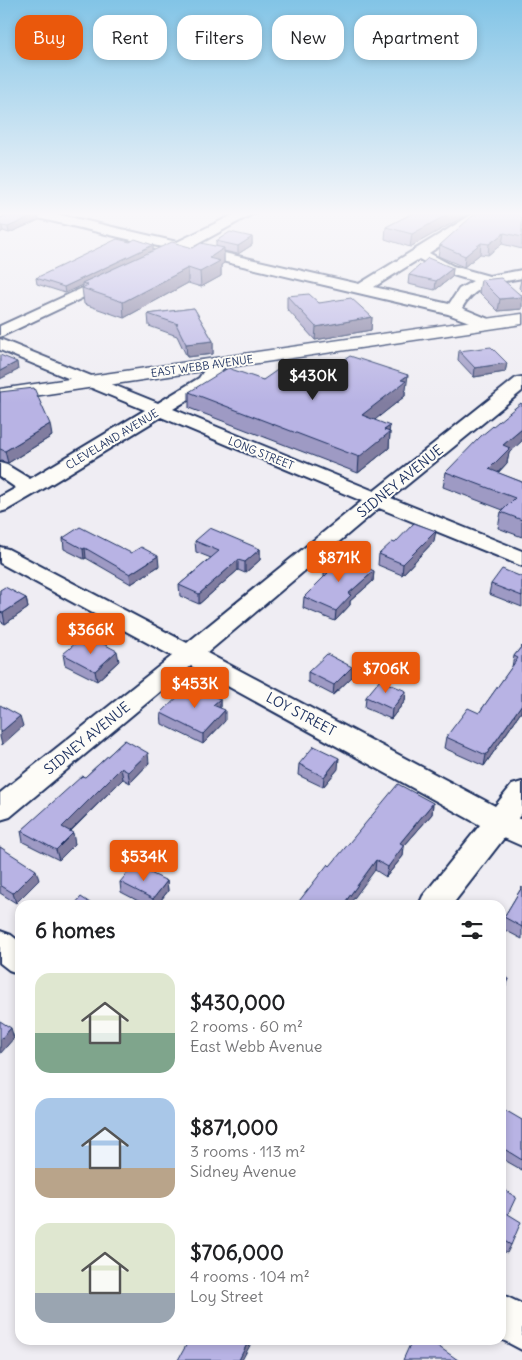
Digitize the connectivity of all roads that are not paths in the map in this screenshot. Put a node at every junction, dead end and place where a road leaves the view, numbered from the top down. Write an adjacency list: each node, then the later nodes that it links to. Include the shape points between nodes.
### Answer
1 (118, 275): 14 (street)
2 (243, 275): 8 (street, via 277,280 305,277)
3 (381, 275): 6 (street)
4 (477, 275): 7 (street)
5 (513, 275): 7 (street)
6 (376, 279): 8 (street); 10 (street)
7 (493, 279): 9 (street); 11 (street, via 467,291)
8 (361, 289): 10 (street)
9 (510, 290)
10 (438, 300): 11 (street)
11 (456, 305): 13 (street)
12 (522, 319): 13 (highway, EAST WEBB AVENUE)
13 (485, 323): 16 (highway, EAST WEBB AVENUE)
14 (0, 332)
15 (0, 344): 17 (street, LONG STREET)
16 (216, 364): 17 (highway, EAST WEBB AVENUE); 20 (street, CLEVELAND AVENUE, via 205,382)
17 (91, 382): 19 (highway, EAST WEBB AVENUE); 20 (street, LONG STREET)
18 (520, 386): 23 (street, SIDNEY AVENUE)
19 (0, 395)
20 (159, 411): 22 (street, CLEVELAND AVENUE); 23 (street, LONG STREET)
21 (0, 469): 22 (street)
22 (31, 488): 24 (street, CLEVELAND AVENUE)
23 (376, 500): 26 (street, LONG STREET); 27 (street, SIDNEY AVENUE)
24 (0, 506)
25 (0, 554): 27 (street, LOY STREET)
26 (522, 559)
27 (188, 655): 29 (street, SIDNEY AVENUE); 30 (street, LOY STREET)
28 (522, 793): 30 (street)
29 (0, 809)
30 (510, 828): 31 (street)
31 (439, 900)
32 (0, 945): 33 (street)
33 (15, 956)
34 (506, 1318): 35 (street)
35 (522, 1329)

